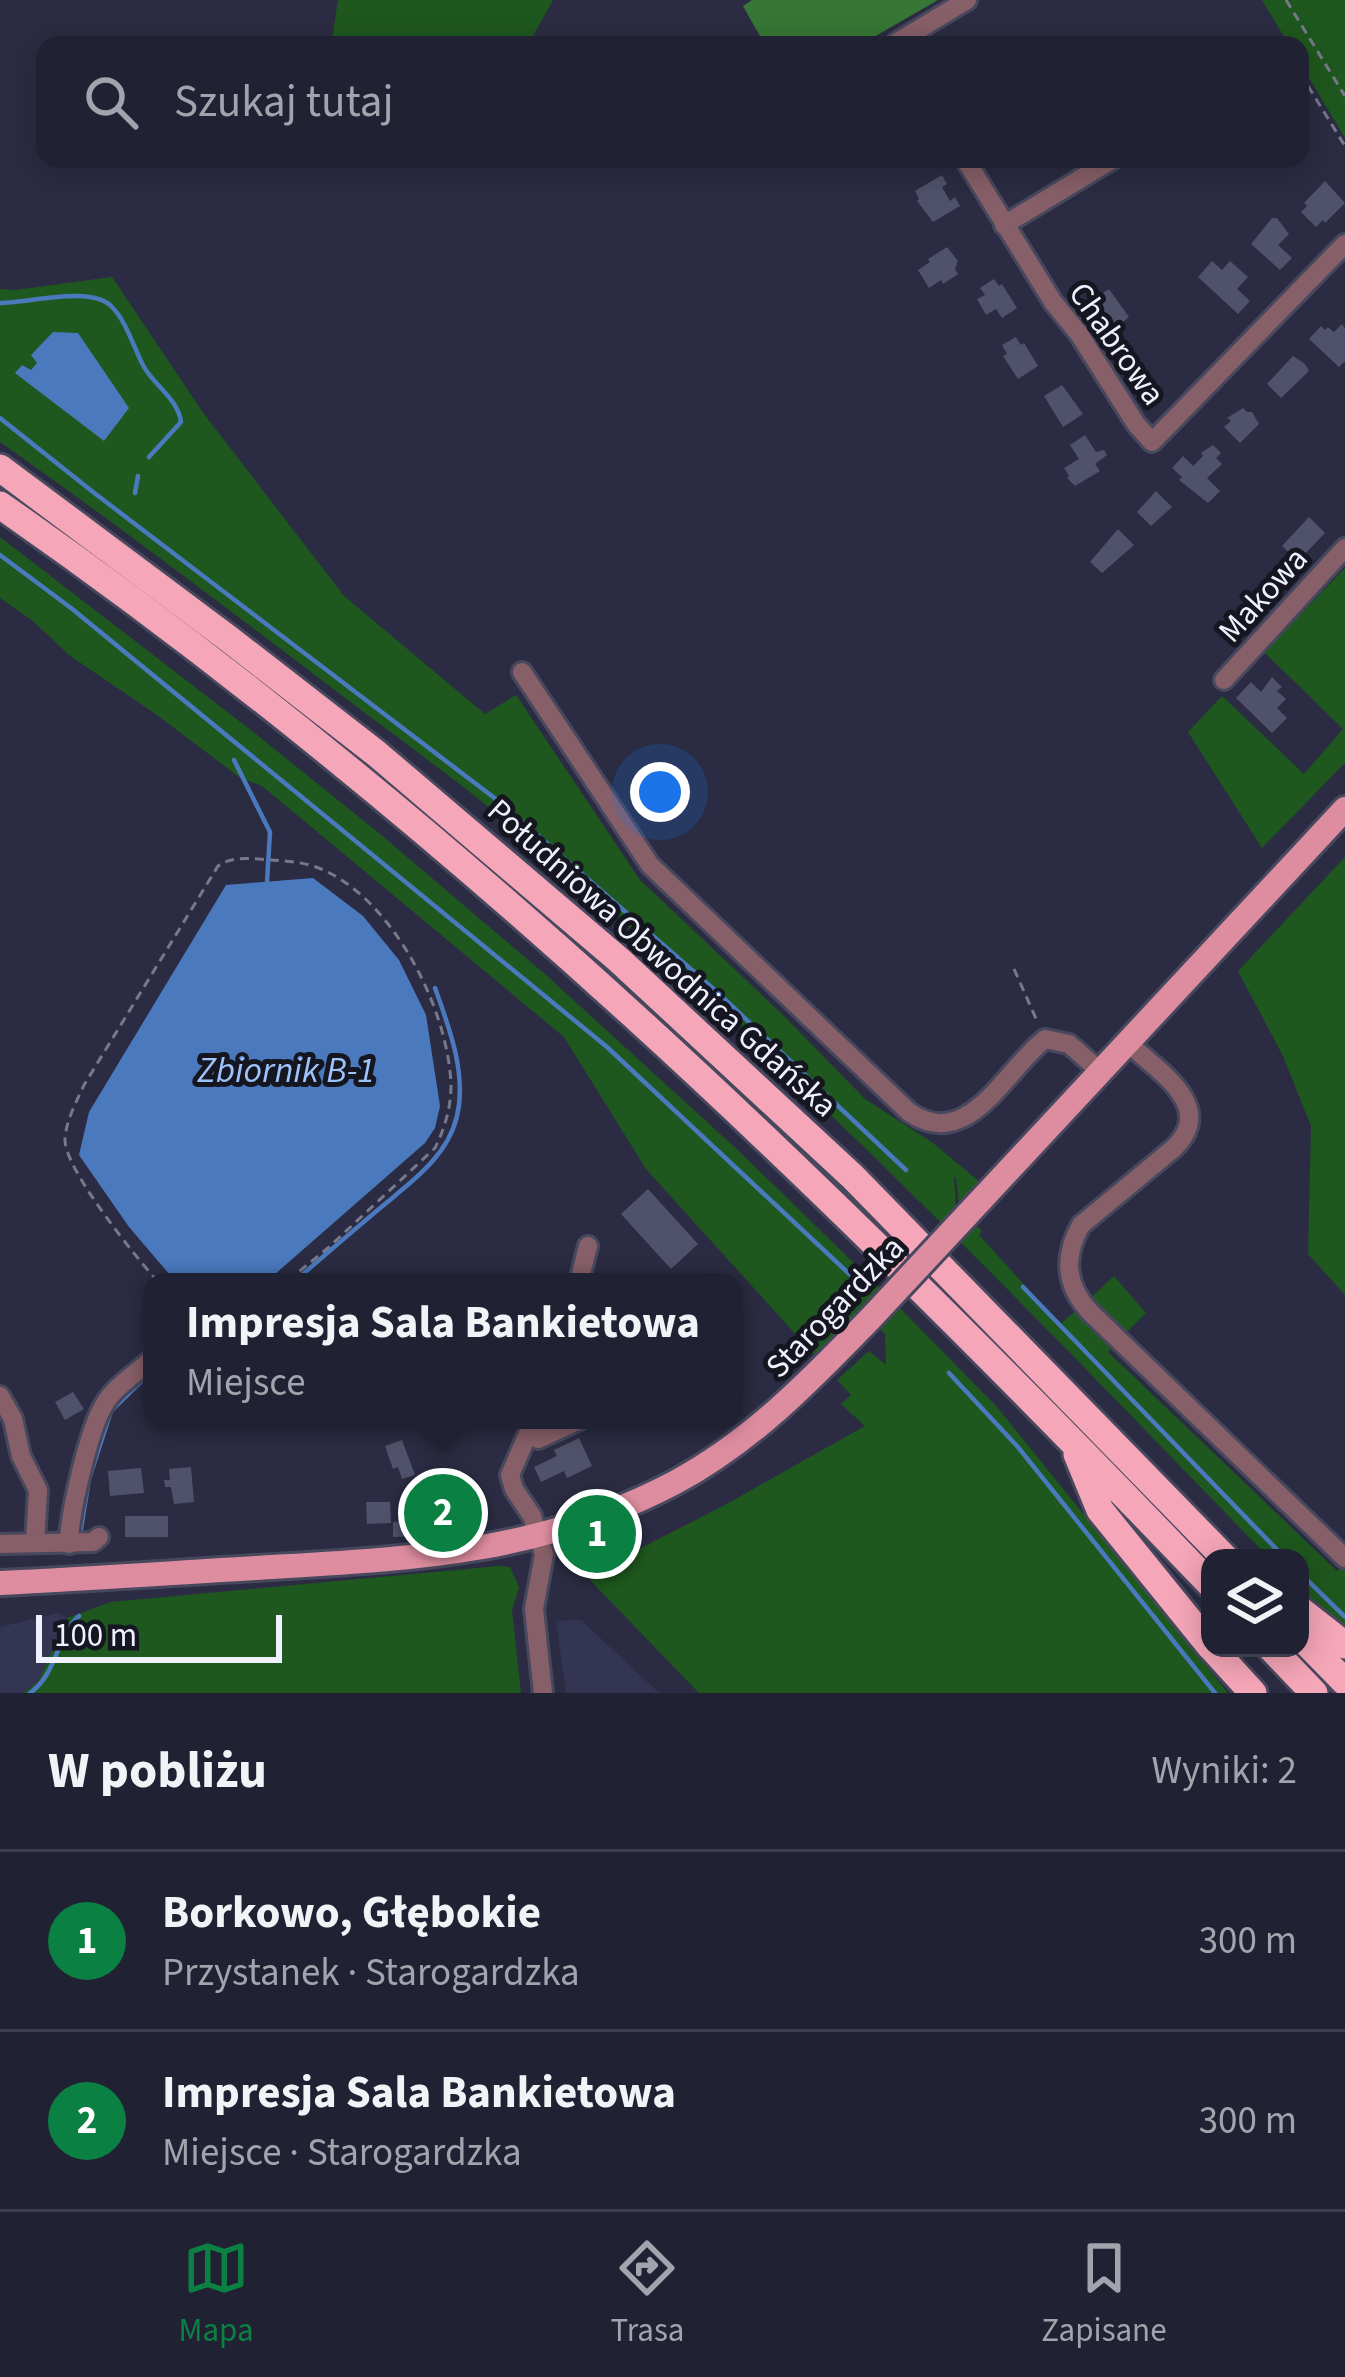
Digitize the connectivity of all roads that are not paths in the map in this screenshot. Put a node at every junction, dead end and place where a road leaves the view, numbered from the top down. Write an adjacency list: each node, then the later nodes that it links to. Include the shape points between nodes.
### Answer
1 (967, 0): 2 (street)
2 (910, 36)
3 (970, 168): 5 (street, Chabrowa)
4 (1098, 168): 5 (street)
5 (1004, 225): 6 (street, Chabrowa, via 1152,442)
6 (1345, 244)
7 (0, 469): 28 (highway, Południowa Obwodnica Gdańska, via 362,742 619,960 853,1177)
8 (0, 505): 22 (highway, Południowa Obwodnica Gdańska, via 214,663 533,924 827,1195)
9 (1345, 548): 11 (street, Makowa)
10 (522, 672): 14 (street, via 650,865 922,1121 967,1118 1045,1039 1069,1044)
11 (1224, 680)
12 (1345, 809): 13 (main road, Starogardzka)
13 (1128, 1043): 14 (main road, Starogardzka); 29 (street, via 1185,1099 1190,1125 1185,1138 1081,1225 1069,1254 1071,1285)
14 (1101, 1072): 23 (main road, Starogardzka, bridge, via 794,1397 676,1481)
15 (588, 1246): 16 (street)
16 (581, 1273)
17 (143, 1367): 27 (street, via 101,1409)
18 (0, 1396): 25 (street, via 38,1490)
19 (530, 1429): 23 (street, via 510,1475)
20 (532, 1429): 21 (street, via 538,1439)
21 (560, 1429)
22 (1070, 1438): 30 (highway, Południowa Obwodnica Gdańska); 33 (highway, via 1100,1510)
23 (538, 1536): 31 (main road, Starogardzka, via 413,1558); 39 (street, via 544,1554 534,1609)
24 (100, 1537): 27 (street)
25 (35, 1543): 26 (street); 27 (street)
26 (0, 1544)
27 (69, 1544)
28 (1220, 1549)
29 (1345, 1558)
30 (1201, 1575)
31 (0, 1582)
32 (1309, 1617): 35 (highway)
33 (1201, 1635)
34 (1309, 1645): 38 (highway)
35 (1345, 1645)
36 (1220, 1657): 40 (highway)
37 (1280, 1657): 41 (highway)
38 (1345, 1682)
39 (543, 1693)
40 (1253, 1693)
41 (1314, 1693)

